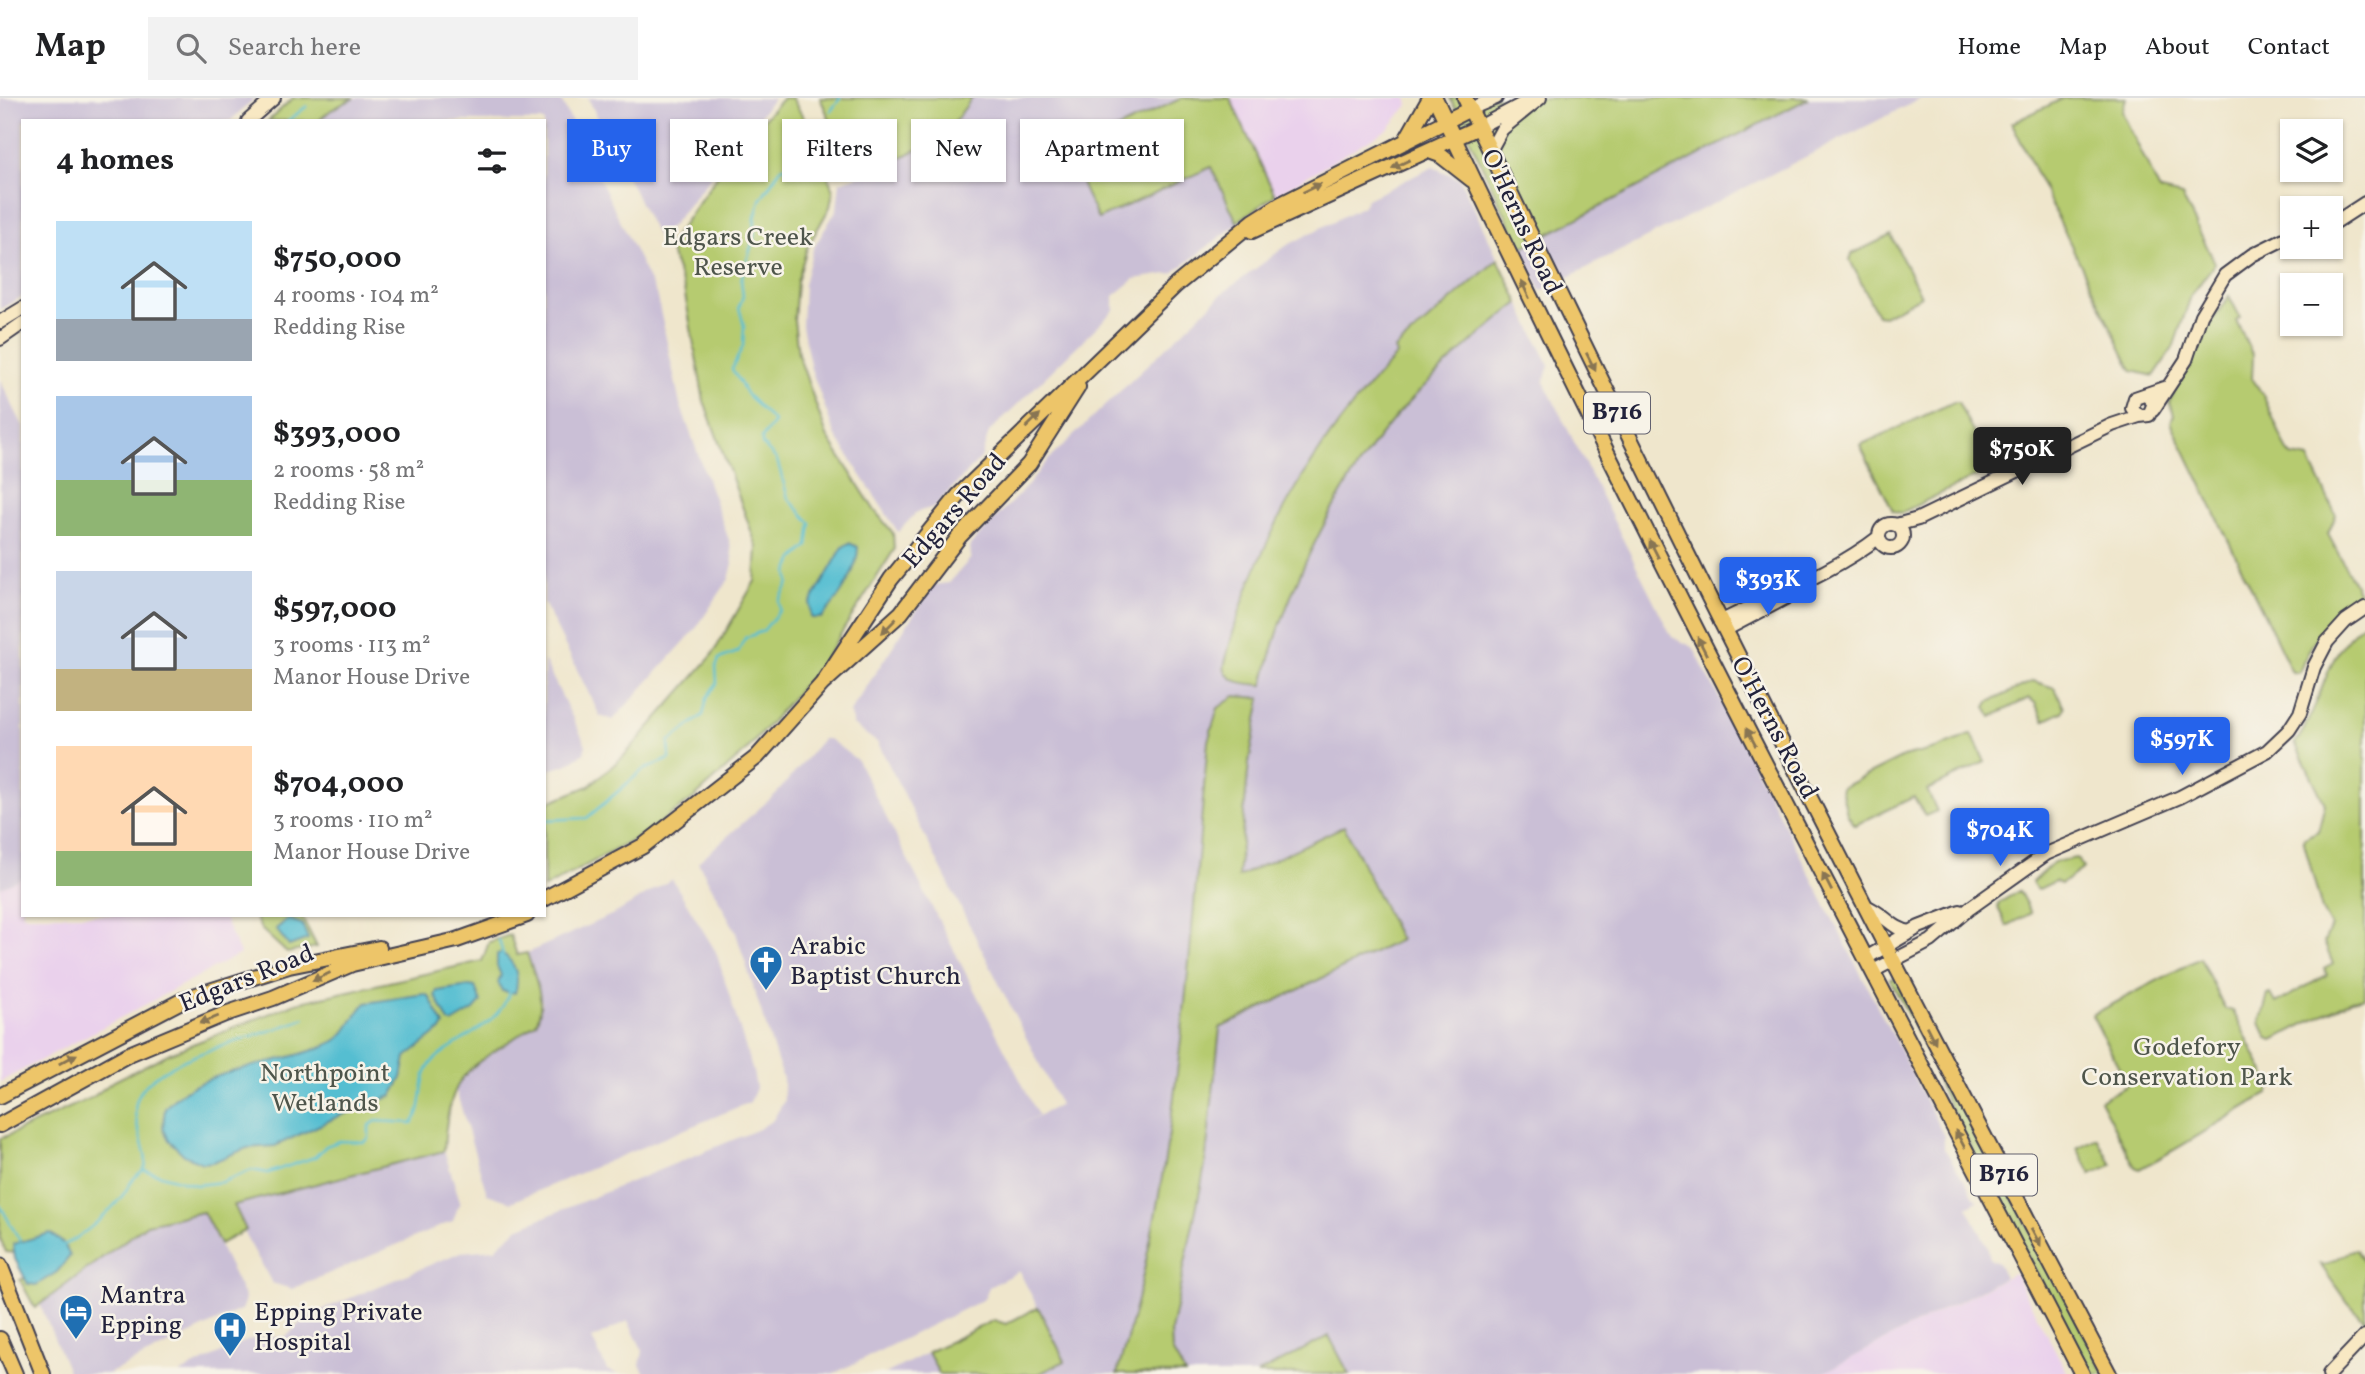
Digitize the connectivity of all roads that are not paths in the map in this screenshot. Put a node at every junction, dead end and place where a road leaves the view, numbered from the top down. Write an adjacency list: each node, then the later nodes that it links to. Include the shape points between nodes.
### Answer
1 (274, 98): 7 (street)
2 (1433, 98): 8 (main road, O'Herns Road / B716); 11 (main road)
3 (1494, 98): 6 (street, Edgars Road)
4 (1534, 98): 9 (street, Edgars Road)
5 (1540, 98): 13 (street, via 1502,129)
6 (1468, 103): 8 (main road, Edgars Road); 9 (main road, O'Herns Road / B716)
7 (250, 119)
8 (1446, 121): 10 (main road, O'Herns Road / B716); 11 (main road, Edgars Road)
9 (1479, 127): 10 (main road, Edgars Road); 13 (main road, O'Herns Road / B716)
10 (1455, 139): 12 (main road, Edgars Road); 14 (main road, O'Herns Road / B716)
11 (1405, 142): 20 (main road, Edgars Road, one-way to 11, via 1281,204)
12 (1429, 151): 14 (main road); 20 (main road, Edgars Road, one-way to 20, via 1276,219)
13 (1490, 151): 34 (main road, O'Herns Road / B716, one-way to 34)
14 (1475, 183): 45 (main road, O'Herns Road / B716, one-way to 14, via 1714,669)
15 (2365, 201): 16 (street); 17 (street)
16 (2343, 211)
17 (2343, 217)
18 (2280, 241): 21 (street, via 2236,265)
19 (2280, 250): 21 (street)
20 (1215, 253): 26 (main road, Edgars Road)
21 (2216, 289): 27 (street, via 2201,315 2186,360)
22 (21, 309): 23 (street)
23 (0, 322)
24 (21, 324): 25 (street)
25 (0, 339)
26 (1106, 353): 35 (main road, Edgars Road, one-way to 26, via 891,579 941,515); 35 (main road, Edgars Road, one-way to 35, via 1070,398 1029,464 959,537 893,622)
27 (2167, 386): 28 (street); 30 (street)
28 (2147, 396): 29 (street, via 2138,396); 30 (street)
29 (2136, 410): 30 (street, via 2149,415); 31 (street)
30 (2153, 410)
31 (1899, 530): 32 (street, via 1886,525); 32 (street, via 1897,546)
32 (1882, 541): 34 (street)
33 (2365, 608): 40 (street, via 2327,642 2300,713 2267,751 2180,797 2046,854)
34 (1722, 626): 38 (main road, O'Herns Road / B716)
35 (822, 684): 36 (main road, Edgars Road)
36 (736, 776): 37 (main road, Edgars Road, via 643,846); 39 (main road, Edgars Road, via 707,808 655,848)
37 (546, 899)
38 (1865, 906): 43 (street); 44 (main road, O'Herns Road / B716)
39 (546, 907)
40 (1970, 908): 43 (street); 46 (street)
41 (499, 917): 47 (main road, Edgars Road, one-way to 41, via 153,1014 210,990 289,966 440,935)
42 (521, 917): 48 (main road, Edgars Road, one-way to 48, via 457,940 359,962 225,1014 129,1054)
43 (1911, 932): 44 (street)
44 (1886, 947): 45 (street); 46 (main road, O'Herns Road / B716)
45 (1869, 964): 46 (street); 56 (main road, O'Herns Road / B716, one-way to 45)
46 (1897, 968): 57 (main road, O'Herns Road / B716, one-way to 57)
47 (0, 1096)
48 (3, 1125)
49 (0, 1265): 52 (main road)
50 (0, 1339): 53 (main road)
51 (2362, 1344): 58 (street); 59 (street)
52 (37, 1359): 54 (main road); 55 (main road)
53 (15, 1374)
54 (43, 1374)
55 (48, 1374)
56 (2082, 1374)
57 (2109, 1374)
58 (2329, 1374)
59 (2339, 1374)

